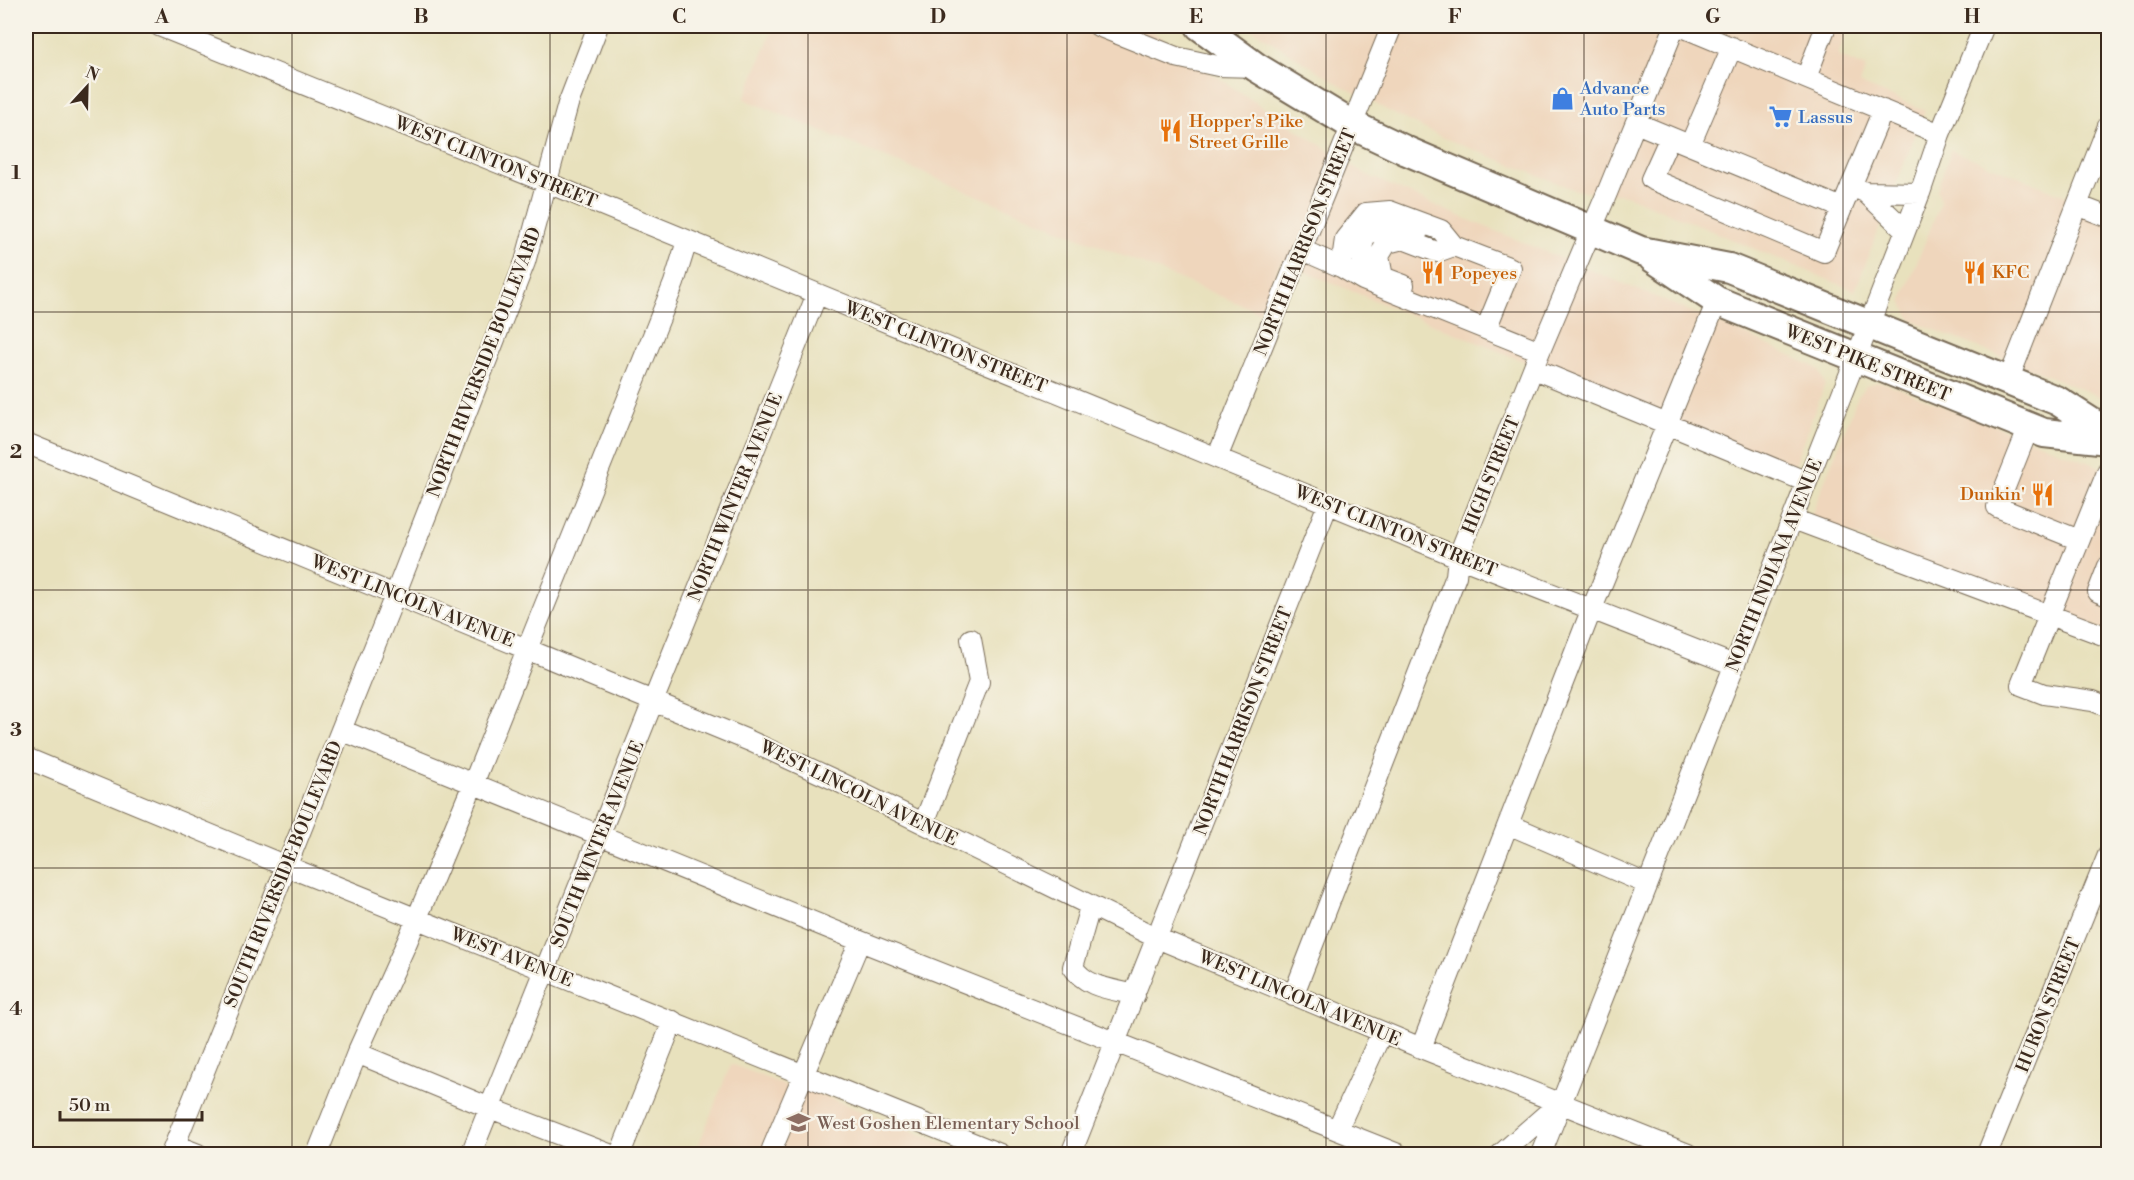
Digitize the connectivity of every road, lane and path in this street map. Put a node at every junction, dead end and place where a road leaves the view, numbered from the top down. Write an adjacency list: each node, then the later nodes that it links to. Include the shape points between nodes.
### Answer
1 (159, 26): 20 (street, WEST CLINTON STREET)
2 (598, 26): 20 (street, NORTH RIVERSIDE BOULEVARD, via 568,104)
3 (1098, 26): 11 (street, via 1176,57 1218,66)
4 (1200, 26): 11 (highway, WEST PIKE STREET)
5 (1392, 26): 15 (street, NORTH HARRISON STREET)
6 (1675, 26): 14 (street, HIGH STREET)
7 (1680, 26): 10 (street)
8 (1826, 26): 12 (street)
9 (1984, 26): 17 (street, NORTH INDIANA AVENUE)
10 (1732, 47): 12 (street); 19 (street)
11 (1256, 67): 15 (highway, WEST PIKE STREET)
12 (1806, 78): 13 (street)
13 (1882, 110): 17 (street); 21 (street)
14 (1636, 123): 18 (street); 26 (street, HIGH STREET)
15 (1352, 125): 26 (highway, WEST PIKE STREET); 30 (street, NORTH HARRISON STREET)
16 (2109, 126): 23 (street)
17 (1940, 134): 22 (street, NORTH INDIANA AVENUE)
18 (1670, 137): 19 (street); 24 (street, via 1651,178 1824,252)
19 (1690, 145): 24 (street)
20 (548, 183): 28 (street, WEST CLINTON STREET); 54 (street, NORTH RIVERSIDE BOULEVARD, via 525,262)
21 (1858, 189): 22 (street); 24 (street); 27 (street)
22 (1920, 193): 27 (street, NORTH INDIANA AVENUE)
23 (2078, 205): 25 (street); 40 (street)
24 (1842, 208)
25 (2109, 218)
26 (1591, 230): 31 (highway, WEST PIKE STREET); 39 (street, HIGH STREET)
27 (1905, 230): 36 (street, NORTH INDIANA AVENUE)
28 (687, 241): 33 (street, WEST CLINTON STREET); 60 (street, via 674,283)
29 (1454, 246): 32 (street, via 1441,230 1390,211 1366,213 1345,239); 35 (street, via 1437,252 1403,239 1387,243 1379,256 1383,277 1452,302); 37 (street, via 1511,268)
30 (1302, 250): 32 (street); 46 (street, NORTH HARRISON STREET)
31 (1641, 250): 34 (highway, WEST PIKE STREET); 36 (highway, WEST PIKE STREET, via 1729,268)
32 (1341, 267): 35 (street, via 1363,280)
33 (817, 294): 46 (street, WEST CLINTON STREET); 62 (street, NORTH WINTER AVENUE)
34 (1717, 301): 38 (highway, WEST PIKE STREET); 41 (street)
35 (1461, 319): 37 (street)
36 (1868, 325): 38 (street, NORTH INDIANA AVENUE); 40 (highway, WEST PIKE STREET)
37 (1486, 329): 39 (street)
38 (1856, 358): 42 (highway, WEST PIKE STREET); 48 (street, NORTH INDIANA AVENUE)
39 (1537, 360): 41 (street); 52 (street, HIGH STREET)
40 (2008, 381): 43 (highway, WEST PIKE STREET, via 2058,401)
41 (1666, 423): 48 (street); 56 (street)
42 (2029, 427): 44 (highway, WEST PIKE STREET, via 2044,434); 51 (street, via 1997,507)
43 (2109, 433)
44 (2109, 440)
45 (26, 443): 54 (street, WEST LINCOLN AVENUE)
46 (1217, 458): 49 (street, WEST CLINTON STREET)
47 (2109, 470): 51 (street)
48 (1807, 482): 50 (street, NORTH INDIANA AVENUE)
49 (1328, 504): 52 (street, WEST CLINTON STREET); 75 (street, NORTH HARRISON STREET)
50 (1793, 519): 57 (street); 61 (street, NORTH INDIANA AVENUE)
51 (2079, 540): 57 (street)
52 (1458, 557): 56 (street, WEST CLINTON STREET); 79 (street, HIGH STREET, via 1456,576)
53 (2109, 566): 55 (street, via 2098,592)
54 (396, 594): 60 (street, WEST LINCOLN AVENUE); 64 (street, SOUTH RIVERSIDE BOULEVARD)
55 (2109, 596)
56 (1592, 610): 61 (street, WEST CLINTON STREET); 68 (street)
57 (2049, 615): 58 (street); 63 (street, via 2021,685)
58 (2109, 637)
59 (971, 639): 67 (street, via 980,682)
60 (526, 648): 62 (street, WEST LINCOLN AVENUE); 66 (street)
61 (1734, 665): 72 (street, NORTH INDIANA AVENUE)
62 (654, 700): 67 (street, WEST LINCOLN AVENUE); 69 (street, SOUTH WINTER AVENUE)
63 (2109, 708)
64 (341, 730): 66 (street); 71 (street, SOUTH RIVERSIDE BOULEVARD)
65 (26, 758): 71 (street, WEST AVENUE)
66 (473, 784): 69 (street); 74 (street)
67 (924, 823): 73 (street, WEST LINCOLN AVENUE)
68 (1508, 824): 72 (street); 83 (street)
69 (600, 836): 76 (street); 77 (street, SOUTH WINTER AVENUE)
70 (2109, 855): 102 (street, HURON STREET)
71 (286, 866): 74 (street, WEST AVENUE); 89 (street, SOUTH RIVERSIDE BOULEVARD)
72 (1647, 884): 86 (street, NORTH INDIANA AVENUE)
73 (1090, 907): 75 (street, WEST LINCOLN AVENUE); 78 (street, via 1073,967 1080,978 1094,985)
74 (417, 918): 77 (street, WEST AVENUE); 84 (street)
75 (1157, 938): 78 (street, NORTH HARRISON STREET); 79 (street, WEST LINCOLN AVENUE)
76 (860, 941): 82 (street); 85 (street)
77 (546, 970): 80 (street, WEST AVENUE); 87 (street, SOUTH WINTER AVENUE)
78 (1135, 994): 82 (street, NORTH HARRISON STREET)
79 (1293, 996): 81 (street, WEST LINCOLN AVENUE)
80 (673, 1021): 85 (street, WEST AVENUE); 94 (street)
81 (1382, 1032): 83 (street, WEST LINCOLN AVENUE); 88 (street)
82 (1117, 1042): 88 (street); 97 (street, NORTH HARRISON STREET)
83 (1421, 1048): 86 (street, WEST LINCOLN AVENUE)
84 (357, 1053): 87 (street); 91 (street)
85 (803, 1074): 95 (street); 96 (street, WEST AVENUE)
86 (1559, 1104): 99 (street); 100 (street, NORTH INDIANA AVENUE); 101 (street, WEST LINCOLN AVENUE)
87 (490, 1108): 92 (street, SOUTH WINTER AVENUE); 93 (street)
88 (1338, 1130): 98 (street)
89 (173, 1150): 90 (street)
90 (198, 1155)
91 (317, 1155)
92 (471, 1155)
93 (609, 1155)
94 (620, 1155)
95 (772, 1155)
96 (1000, 1155)
97 (1071, 1155)
98 (1398, 1155)
99 (1501, 1155)
100 (1541, 1155)
101 (1688, 1155)
102 (1988, 1155)

